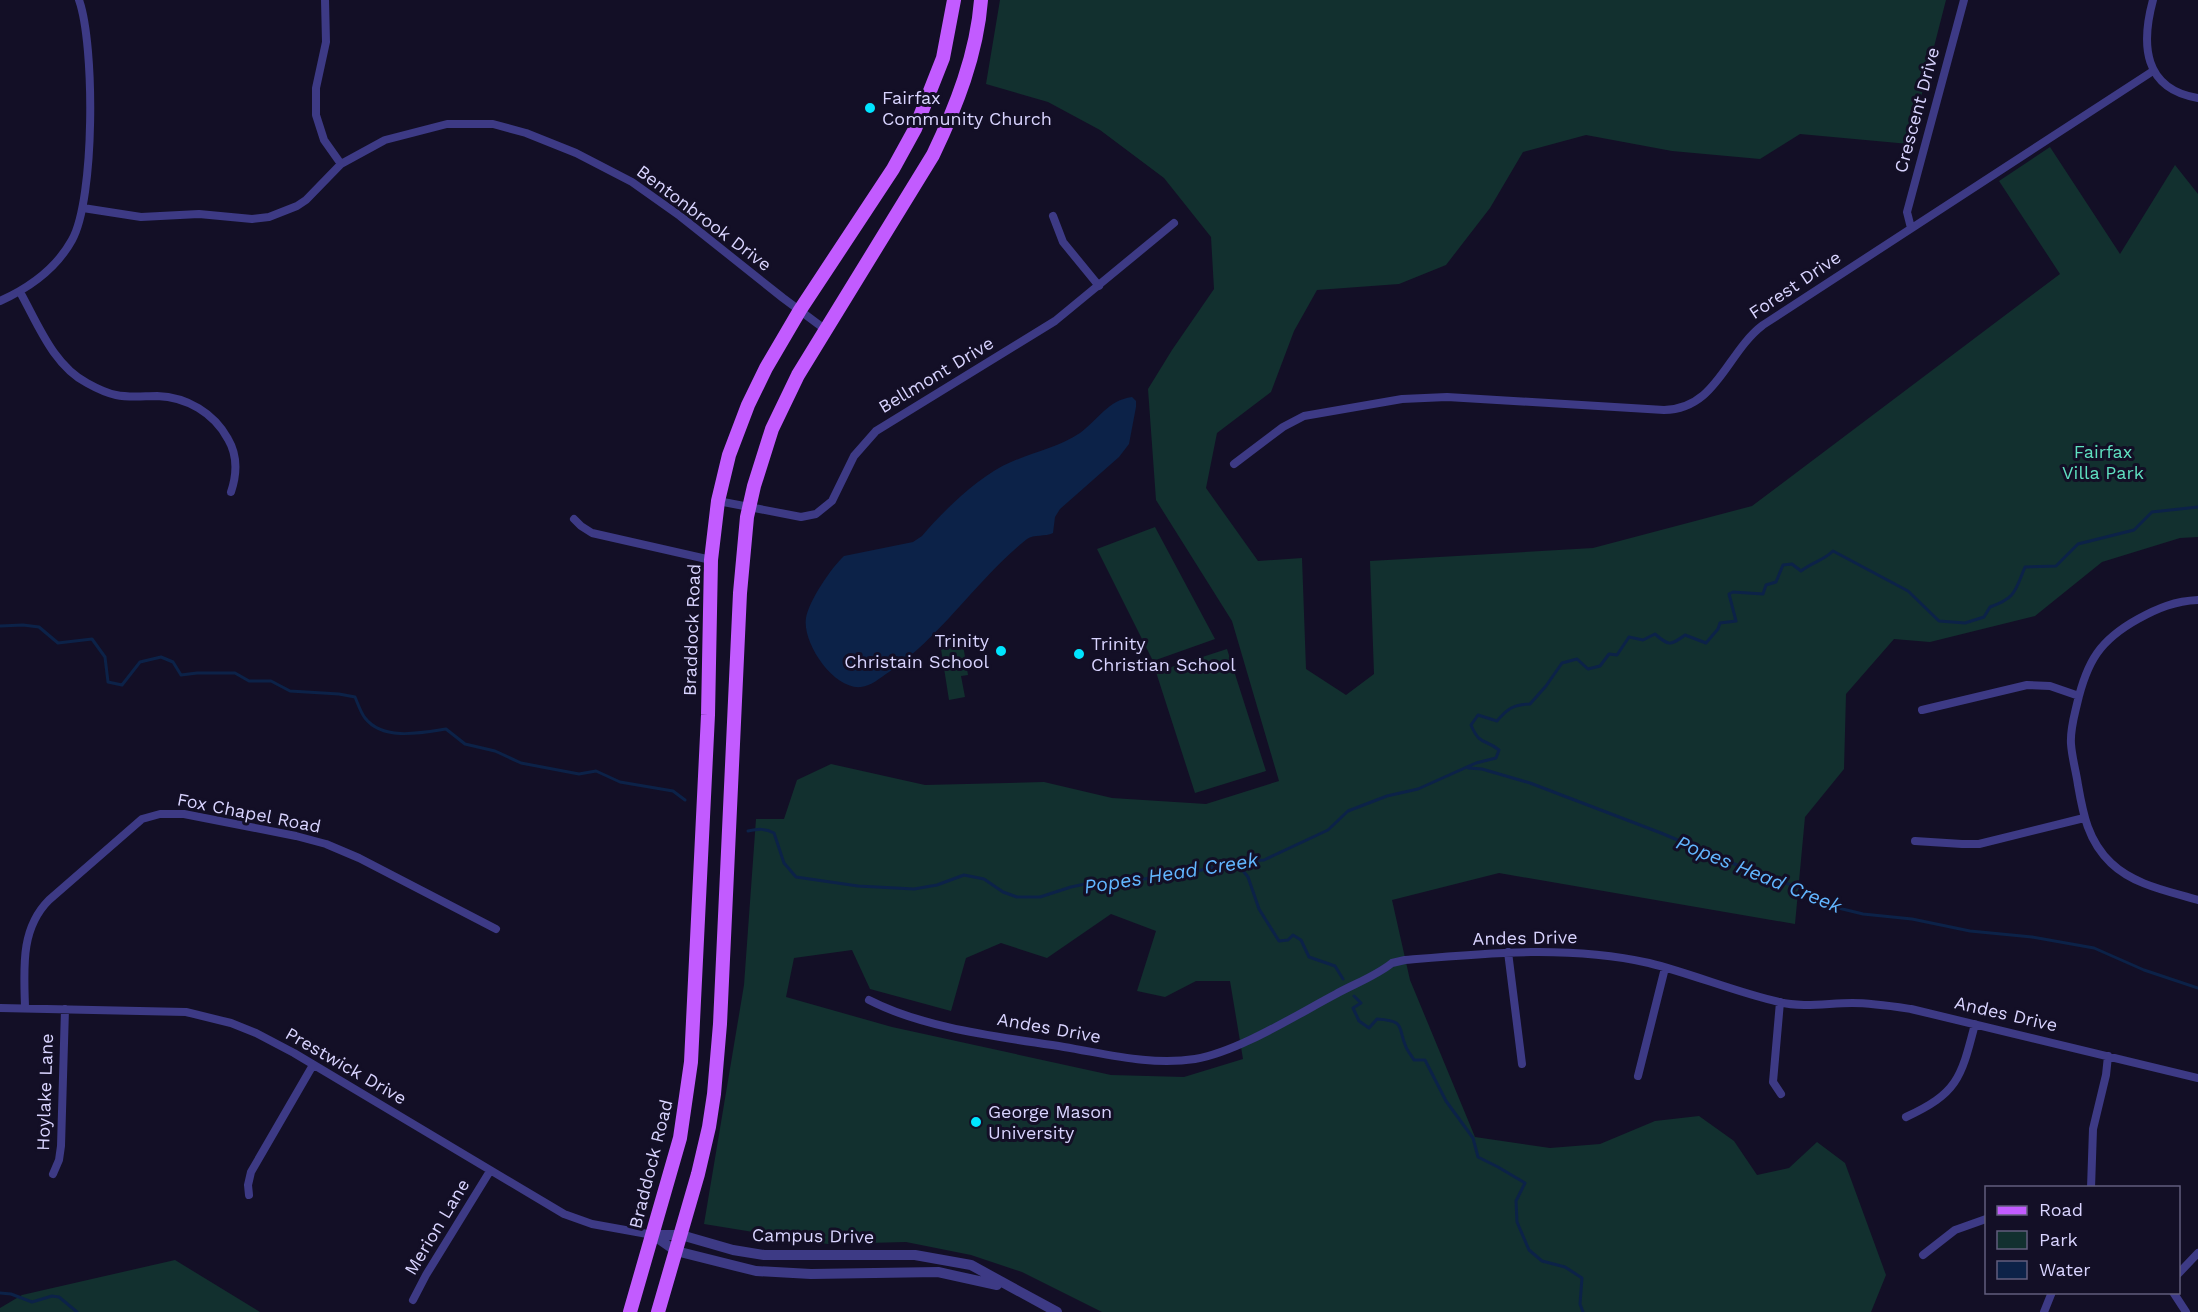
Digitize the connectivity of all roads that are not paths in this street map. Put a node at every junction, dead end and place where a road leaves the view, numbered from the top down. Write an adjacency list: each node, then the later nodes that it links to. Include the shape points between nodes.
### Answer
1 (79, 0): 10 (street, via 85,19 91,108)
2 (325, 0): 9 (street, via 326,42 316,88 316,112 324,140)
3 (954, 0): 17 (main road, Braddock Road, via 943,58 915,129)
4 (981, 0): 18 (main road, via 968,66 933,155)
5 (1964, 0): 13 (street, Crescent Drive, via 1907,212)
6 (2153, 0): 7 (street, via 2146,40)
7 (2153, 71): 8 (street, via 2171,88); 13 (street, Forest Drive)
8 (2198, 98)
9 (341, 164): 10 (street, Bentonbrook Drive, via 306,200 269,217 141,217); 17 (street, Bentonbrook Drive, via 385,140 431,127 463,122 507,127 576,153 632,182)
10 (83, 208): 15 (street, via 66,250)
11 (1053, 216): 14 (street, via 1063,242)
12 (1174, 223): 14 (street, Bellmont Drive)
13 (1911, 228): 19 (street, Forest Drive, via 1756,330 1739,347 1712,388 1684,408 1653,410 1447,397 1402,399 1304,416)
14 (1099, 285): 22 (street, Bellmont Drive, via 1055,321 876,431 854,456 824,510 801,517)
15 (20, 292): 16 (street); 20 (street, via 58,358 85,382 118,396 174,398 209,415 232,446 236,471)
16 (0, 301)
17 (800, 310): 18 (street, Bentonbrook Drive); 21 (main road, Braddock Road, via 748,405 729,455)
18 (826, 330): 22 (main road, via 798,375 772,429)
19 (1234, 464)
20 (231, 492)
21 (718, 501): 22 (street, Bellmont Drive); 24 (main road, Braddock Road)
22 (750, 508): 53 (main road, via 740,604 718,1058 709,1127)
23 (574, 519): 24 (street, via 592,533)
24 (711, 560): 52 (main road, Braddock Road, via 691,1062 680,1138)
25 (2198, 600): 26 (street, via 2165,605 2109,637 2088,666)
26 (2079, 696): 27 (street, via 2050,686 2027,685); 28 (street, via 2071,744)
27 (1922, 710)
28 (2084, 818): 29 (street, via 1979,844); 30 (street, via 2103,855 2122,872 2148,885)
29 (1915, 841)
30 (2198, 900)
31 (496, 929): 36 (street, Fox Chapel Road, via 326,844 184,814 160,814 142,819 39,912 25,947)
32 (1508, 952): 33 (street, Andes Drive, via 1597,955); 34 (street, Andes Drive, via 1392,963 1227,1049 1177,1061 1135,1059 928,1022); 41 (street)
33 (1665, 968): 35 (street, Andes Drive); 43 (street)
34 (869, 1000)
35 (1780, 1002): 39 (street, Andes Drive, via 1887,1005); 45 (street, via 1773,1082)
36 (25, 1007): 37 (street, Prestwick Drive); 38 (street, Prestwick Drive)
37 (0, 1008)
38 (65, 1009): 42 (street, Prestwick Drive, via 166,1011 205,1016 256,1033); 48 (street, Hoylake Lane, via 61,1146)
39 (1975, 1024): 40 (street, Andes Drive); 46 (street, via 1964,1067 1952,1088)
40 (2108, 1056): 44 (street, Andes Drive); 49 (street, via 2093,1129)
41 (1522, 1064)
42 (313, 1065): 47 (street, Prestwick Drive); 50 (street, via 250,1172)
43 (1638, 1076)
44 (2198, 1078)
45 (1781, 1094)
46 (1906, 1117)
47 (490, 1171): 52 (street, Prestwick Drive, via 574,1218); 61 (street, Merion Lane)
48 (53, 1174)
49 (2091, 1186)
50 (249, 1195)
51 (1985, 1219): 56 (street, via 1955,1230)
52 (653, 1235): 53 (street, Campus Drive); 54 (street, Campus Drive); 62 (main road, Braddock Road)
53 (681, 1235): 54 (main road); 58 (street, Campus Drive, via 764,1255 936,1257 971,1265)
54 (676, 1251): 58 (street, Campus Drive, via 756,1271 938,1272); 63 (main road)
55 (2198, 1253): 57 (street)
56 (1923, 1255)
57 (2180, 1272)
58 (1014, 1289): 64 (street, Campus Drive)
59 (2052, 1294): 65 (street)
60 (2174, 1294): 66 (street)
61 (413, 1300)
62 (630, 1312)
63 (658, 1312)
64 (1057, 1312)
65 (2044, 1312)
66 (2186, 1312)

